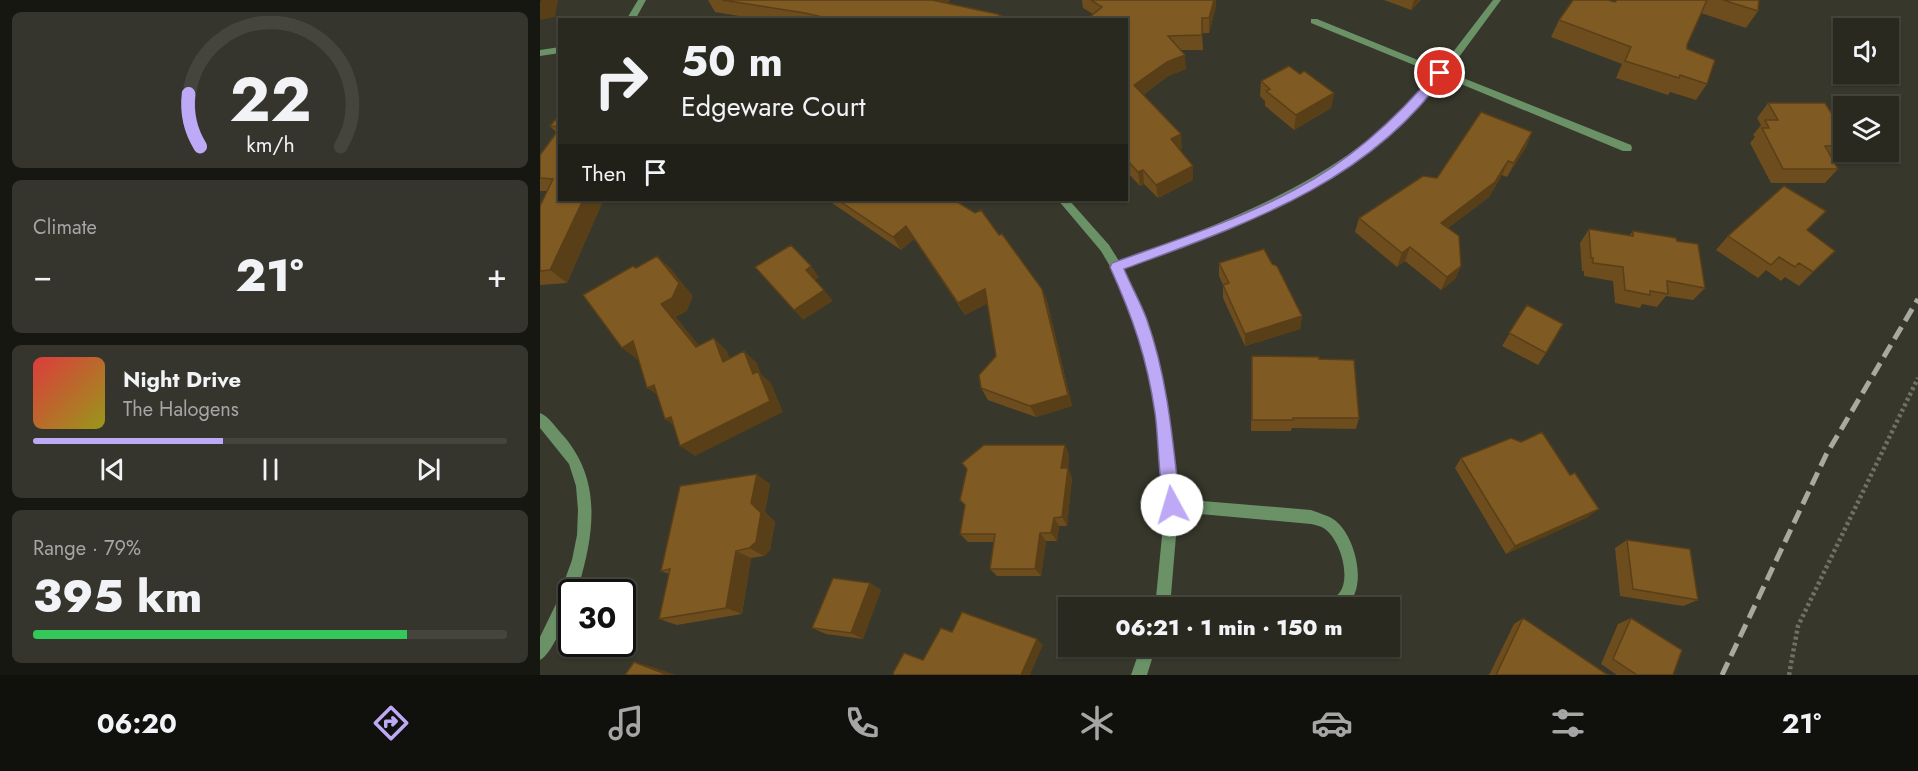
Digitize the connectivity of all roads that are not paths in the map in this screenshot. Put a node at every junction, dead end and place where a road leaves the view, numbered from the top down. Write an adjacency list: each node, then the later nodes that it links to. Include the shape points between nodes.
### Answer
1 (642, 0): 3 (street)
2 (1497, 0): 7 (street)
3 (631, 18)
4 (1314, 21): 7 (street)
5 (558, 50): 6 (street)
6 (540, 54)
7 (1440, 73): 8 (street); 10 (street, via 1415,104 1372,143 1299,193 1244,220)
8 (1627, 148)
9 (1064, 201): 10 (street, via 1105,248)
10 (1116, 267): 12 (street, via 1140,318 1151,357)
11 (540, 419): 15 (street, via 574,461 584,510 574,582)
12 (1172, 505): 13 (street); 14 (street, via 1311,517 1330,524 1351,564)
13 (1164, 597)
14 (1346, 597)
15 (540, 652)
16 (1145, 657): 17 (street)
17 (1139, 675)

